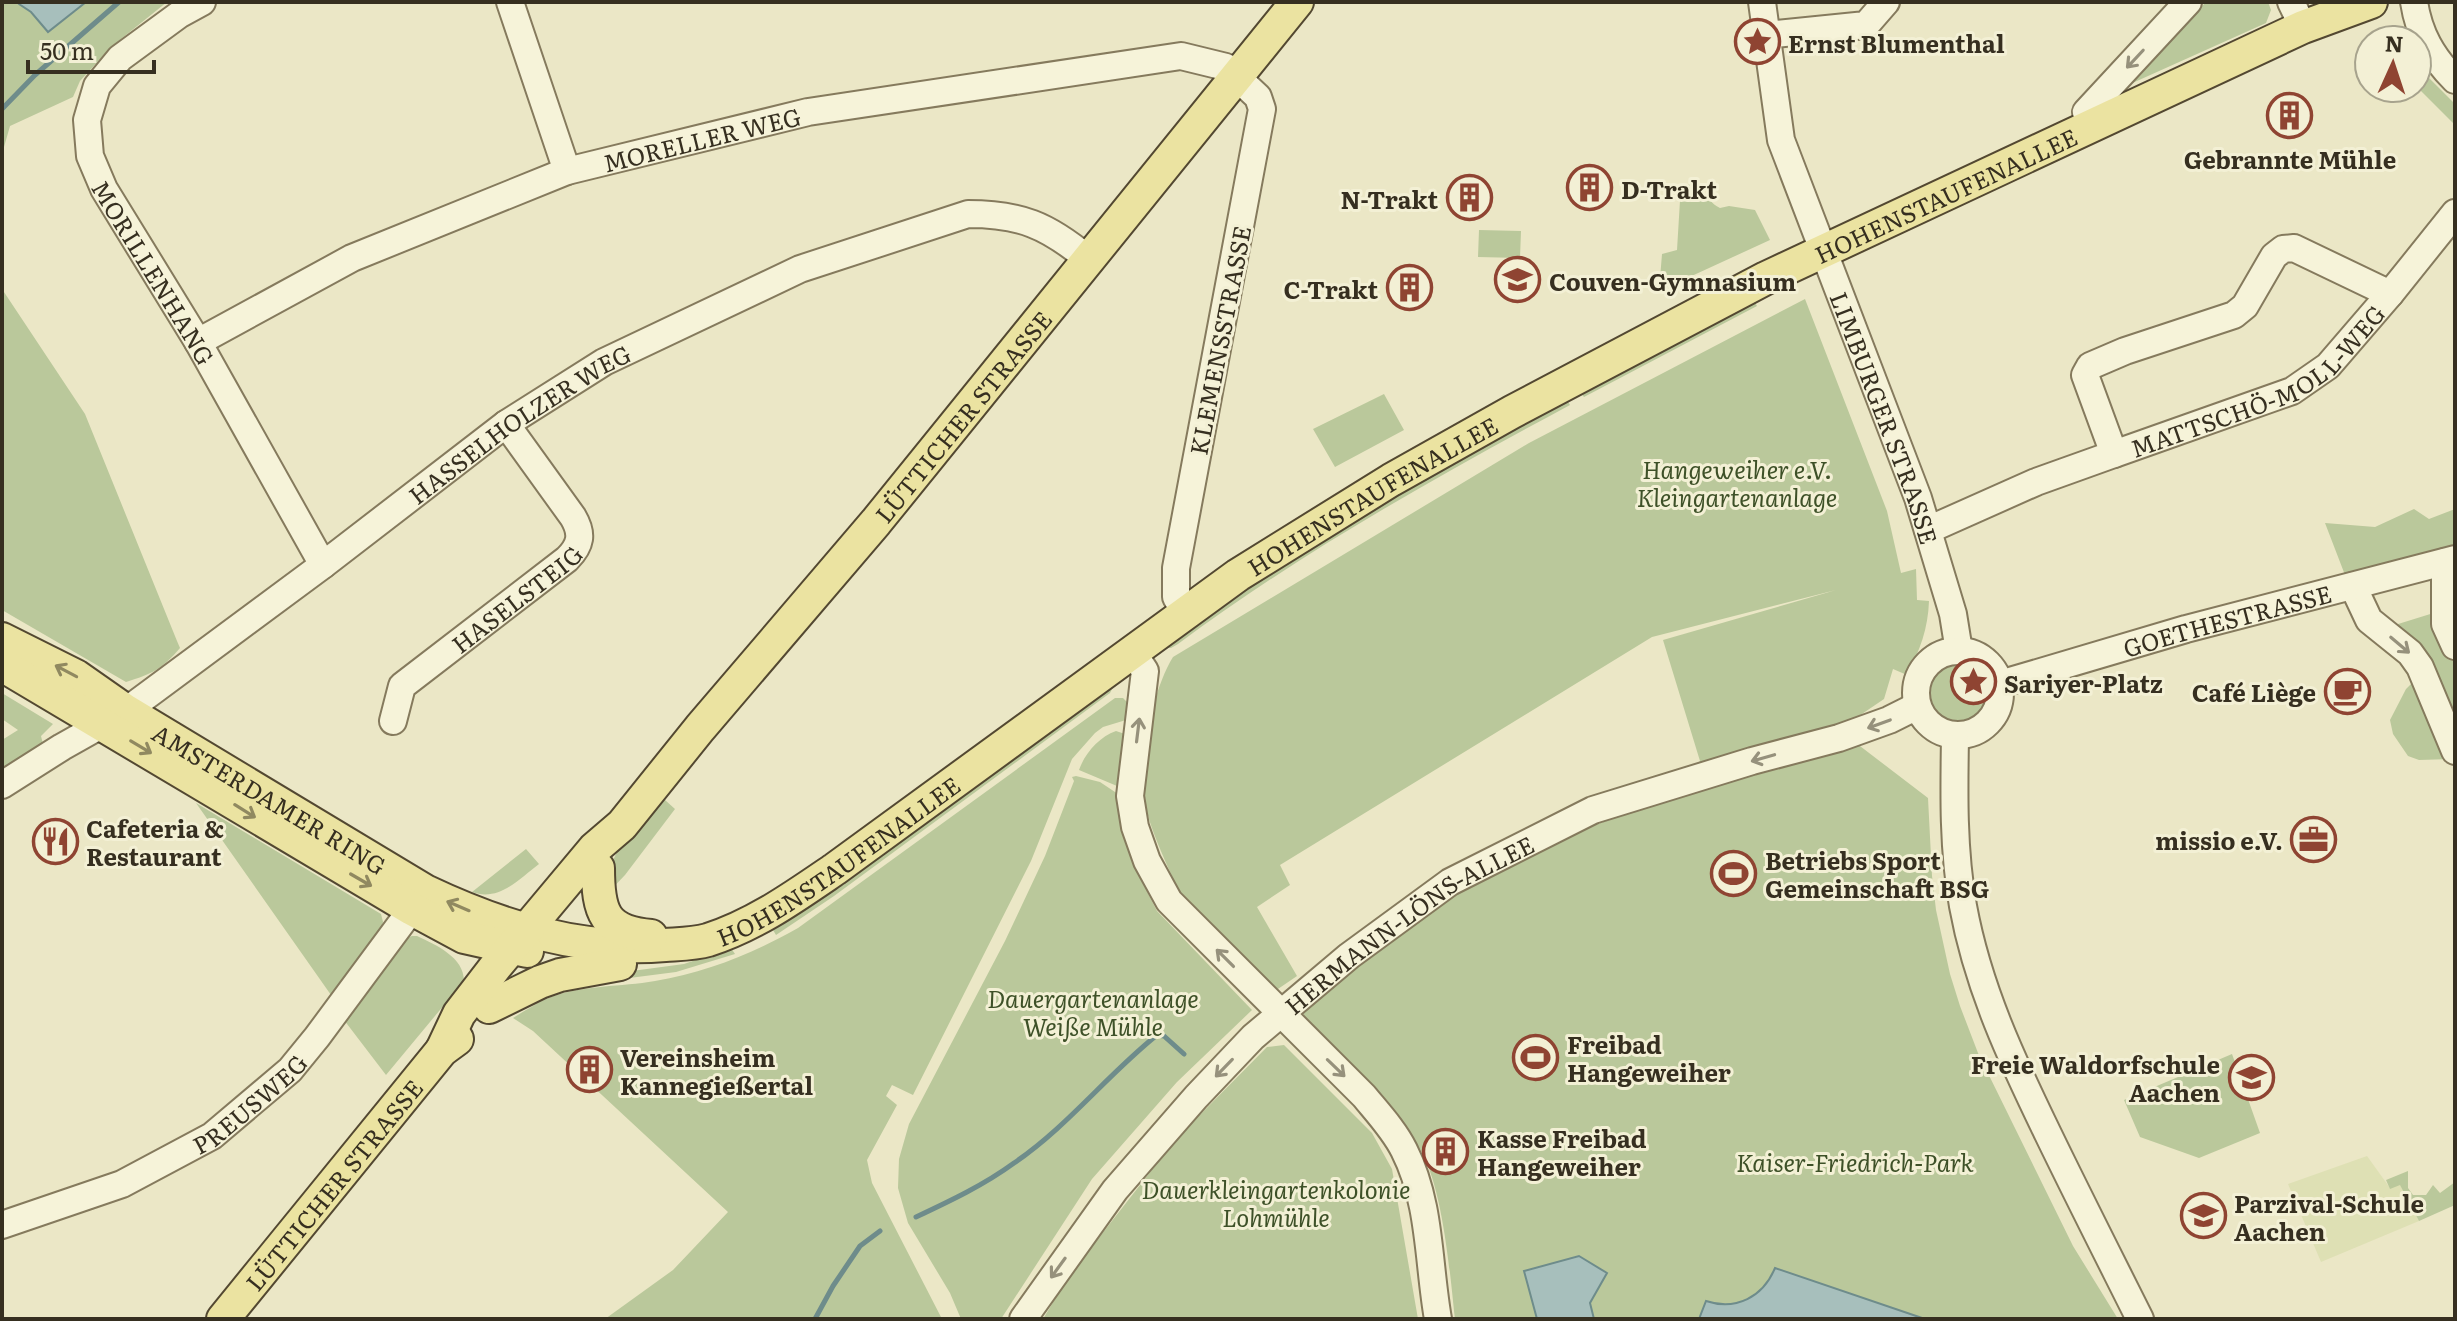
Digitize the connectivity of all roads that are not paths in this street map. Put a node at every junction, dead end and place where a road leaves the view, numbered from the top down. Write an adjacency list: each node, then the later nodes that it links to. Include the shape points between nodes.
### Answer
1 (202, 2): 19 (street, MORILLENHANG, via 120,58 97,86 87,120 90,156 104,189)
2 (510, 2): 14 (street)
3 (1297, 2): 11 (main road, LÜTTICHER STRASSE)
4 (1762, 2): 10 (street, LIMBURGER STRASSE)
5 (1886, 2): 10 (street, via 1866,25)
6 (2188, 2): 13 (street, HOHENSTAUFENALLEE, one-way to 13, via 2086,112)
7 (2371, 2): 9 (main road, HOHENSTAUFENALLEE)
8 (2414, 2): 12 (street, via 2425,43)
9 (2297, 14): 13 (main road, HOHENSTAUFENALLEE)
10 (1765, 35): 16 (street, LIMBURGER STRASSE, via 1781,140)
11 (1237, 75): 14 (street, MORELLER WEG, via 1226,67 1181,56 1165,58 808,112); 17 (main road, LÜTTICHER STRASSE); 26 (street, KLEMENSSTRASSE, via 1262,109 1176,568 1176,597)
12 (2455, 80)
13 (2092, 125): 16 (main road, HOHENSTAUFENALLEE)
14 (567, 171): 19 (street, MORELLER WEG, via 352,258)
15 (2455, 213): 18 (street, MATTSCHÖ-MOLL-WEG)
16 (1822, 250): 22 (street, LIMBURGER STRASSE); 26 (main road, HOHENSTAUFENALLEE, via 1391,480)
17 (1088, 259): 20 (street, HASSELHOLZER WEG, via 1019,218 968,214 800,269 604,362); 39 (main road, LÜTTICHER STRASSE)
18 (2390, 294): 21 (street, MATTSCHÖ-MOLL-WEG, via 2328,366 2292,391); 21 (street, MATTSCHÖ-MOLL-WEG, via 2294,248 2283,249 2234,315 2090,366 2085,375)
19 (198, 342): 24 (street, MORILLENHANG)
20 (506, 424): 24 (street, HASSELHOLZER WEG); 35 (street, HASELSTEIG, via 580,529 576,550 402,686)
21 (2114, 454): 22 (street, MATTSCHÖ-MOLL-WEG)
22 (1928, 530): 30 (street, LIMBURGER STRASSE)
23 (2450, 561): 25 (street, GOETHESTRASSE); 28 (street, via 2445,624)
24 (323, 565): 34 (street, HASSELHOLZER WEG)
25 (2353, 586): 32 (street, GOETHESTRASSE); 37 (street, one-way to 37, via 2369,620 2420,667)
26 (1185, 612): 29 (main road, HOHENSTAUFENALLEE)
27 (2, 639): 34 (main road, AMSTERDAMER RING, one-way to 27, via 76,676)
28 (2455, 646)
29 (1132, 651): 43 (main road, HOHENSTAUFENALLEE, via 771,913); 46 (street, one-way to 29, via 1169,901 1147,861 1130,796 1145,671)
30 (1959, 651): 32 (street, via 1985,660); 33 (street, via 1932,659 1922,670)
31 (2, 665): 34 (main road, AMSTERDAMER RING)
32 (2000, 684): 36 (street, via 1994,717 1983,728)
33 (1917, 706): 36 (street, via 1931,726); 46 (street, HERMANN-LÖNS-ALLEE, one-way to 46, via 1839,738 1593,810 1450,882)
34 (114, 717): 38 (street, HASSELHOLZER WEG); 41 (main road, AMSTERDAMER RING)
35 (393, 721)
36 (1955, 737): 52 (street, via 1959,880 1985,992 2007,1050)
37 (2455, 751)
38 (2, 785)
39 (622, 825): 40 (main road, LÜTTICHER STRASSE); 42 (main road, LÜTTICHER STRASSE, via 594,849)
40 (598, 868): 42 (main road, LÜTTICHER STRASSE); 43 (main road, via 601,907 616,926 627,933)
41 (418, 900): 42 (main road, AMSTERDAMER RING, via 491,920); 48 (street, PREUSWEG, via 290,1070 212,1136 122,1184)
42 (529, 941): 43 (main road, HOHENSTAUFENALLEE, via 633,947); 44 (main road, HOHENSTAUFENALLEE, via 569,959); 45 (main road, LÜTTICHER STRASSE); 47 (main road, LÜTTICHER STRASSE, via 459,1014)
43 (697, 943): 44 (main road, HOHENSTAUFENALLEE, via 672,958)
44 (620, 964): 45 (main road, via 560,975)
45 (489, 1007): 47 (main road, LÜTTICHER STRASSE)
46 (1280, 1014): 50 (street, HERMANN-LÖNS-ALLEE, one-way to 50, via 1206,1087 1115,1190); 51 (street, one-way to 51, via 1364,1096 1404,1151 1420,1190)
47 (442, 1050): 49 (main road, LÜTTICHER STRASSE)
48 (2, 1225)
49 (223, 1319)
50 (1023, 1319)
51 (1438, 1319)
52 (2140, 1319)

